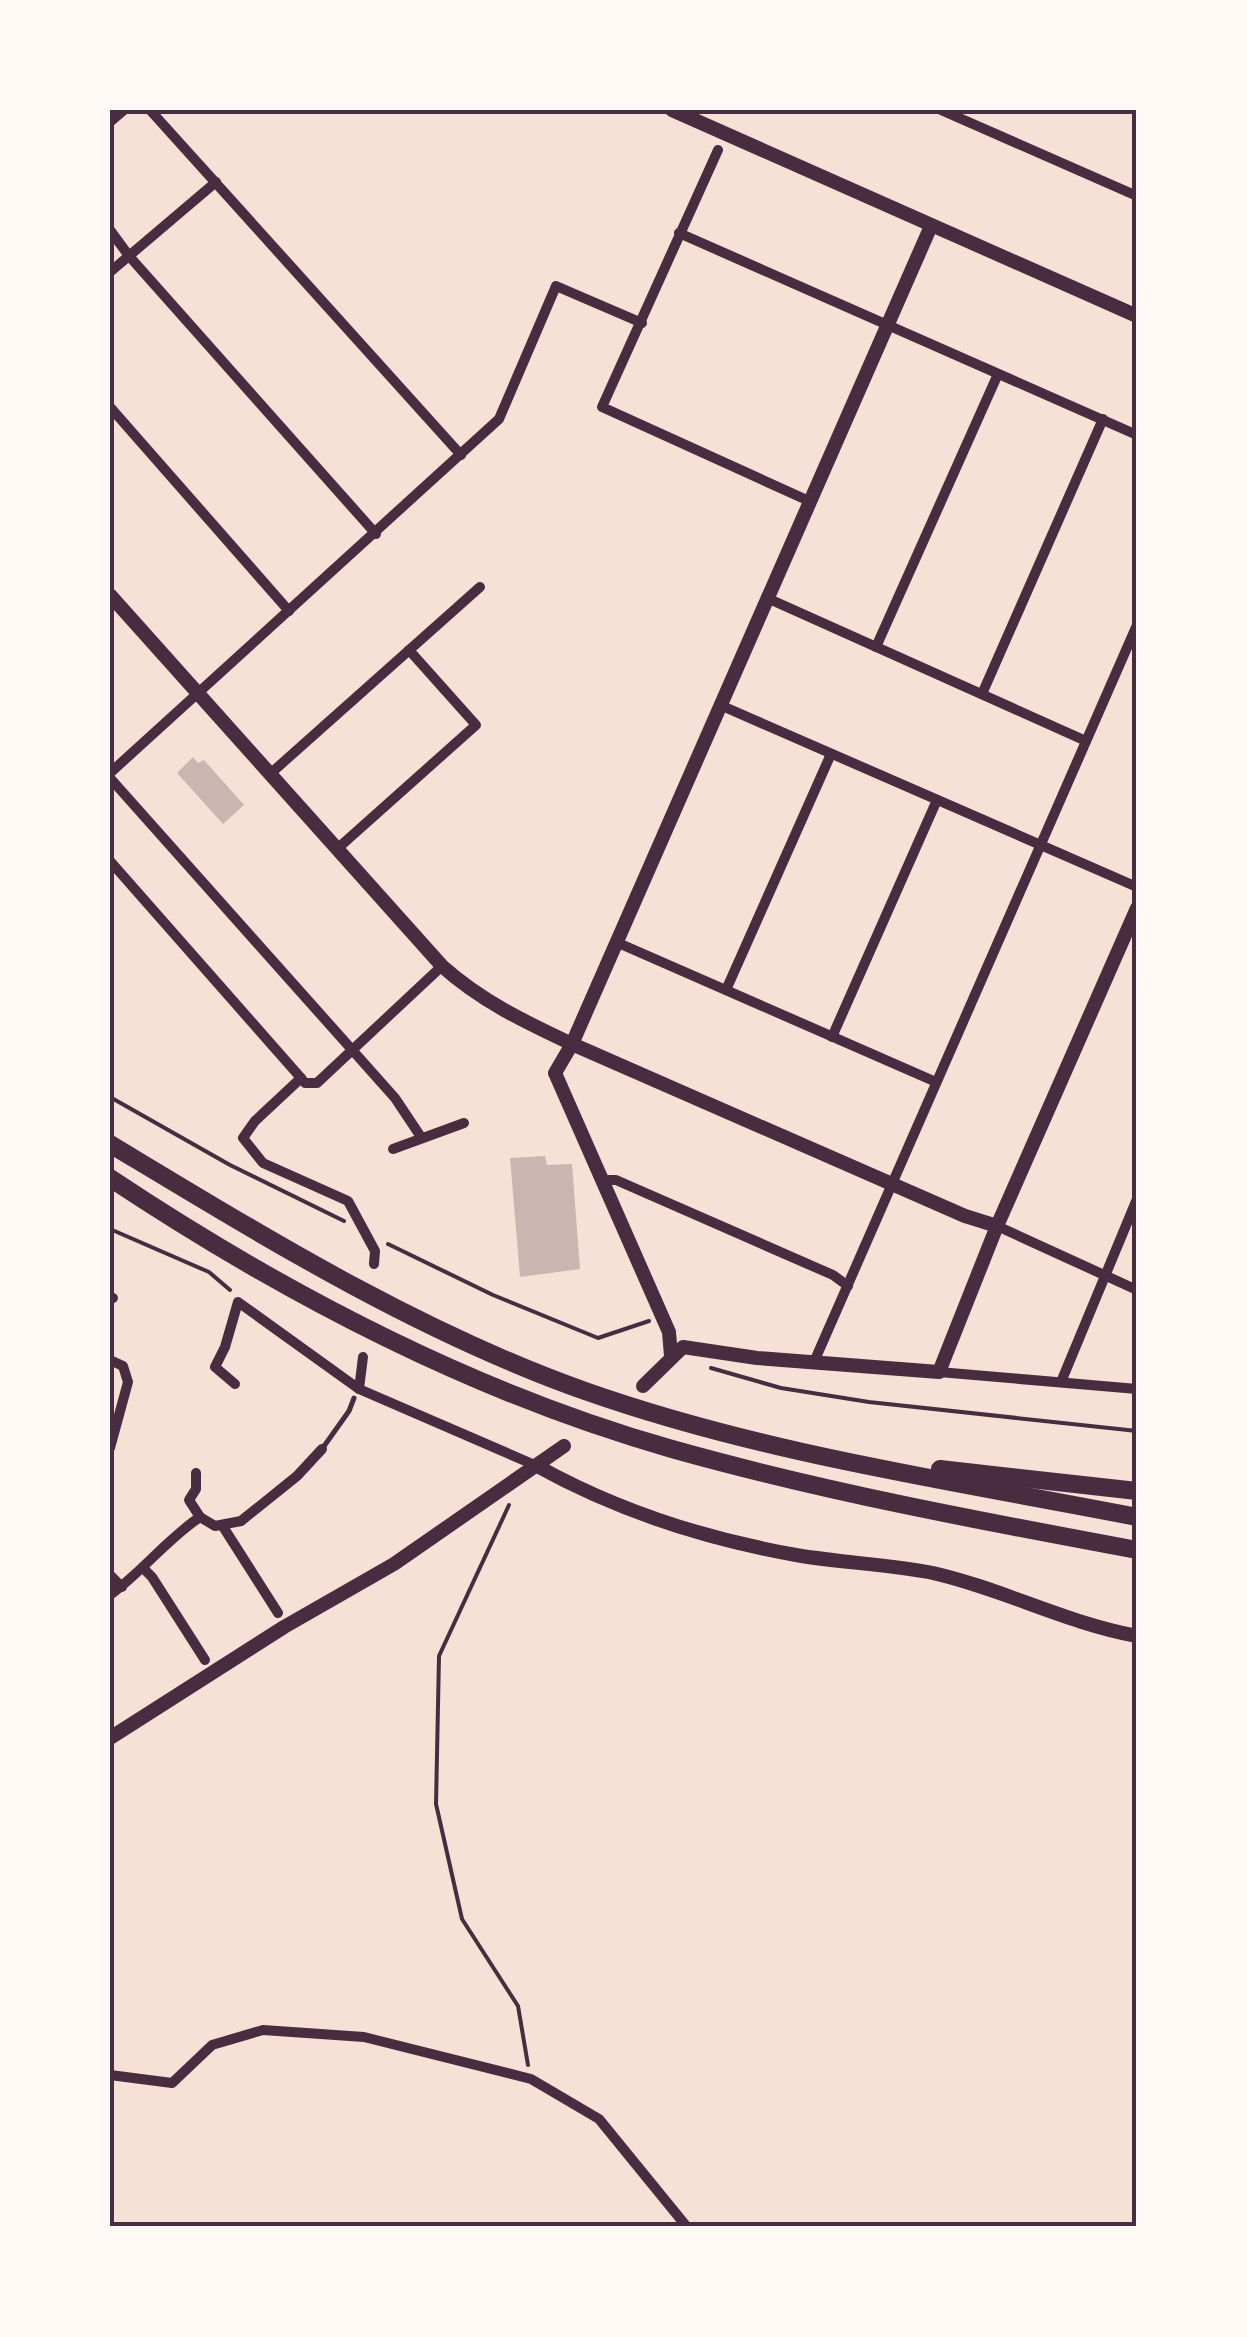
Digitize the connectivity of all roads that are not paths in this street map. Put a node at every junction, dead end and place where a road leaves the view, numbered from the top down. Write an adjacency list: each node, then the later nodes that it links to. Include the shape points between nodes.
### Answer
1 (124, 110): 5 (street)
2 (150, 110): 7 (street)
3 (672, 110): 9 (street)
4 (941, 110): 8 (street)
5 (110, 122)
6 (718, 150): 11 (street)
7 (216, 182): 12 (street); 21 (street)
8 (1137, 196)
9 (932, 226): 14 (street); 16 (street)
10 (110, 230): 12 (street)
11 (679, 234): 15 (street); 16 (street)
12 (129, 256): 13 (street); 23 (street)
13 (110, 272)
14 (1137, 316)
15 (642, 322): 21 (street, via 556,286 499,420); 22 (street, via 602,408)
16 (886, 325): 17 (street); 22 (street)
17 (998, 374): 19 (street); 29 (street)
18 (110, 407): 27 (street)
19 (1102, 419): 20 (street); 32 (street)
20 (1137, 435)
21 (461, 455): 23 (street)
22 (809, 501): 26 (street)
23 (376, 534): 27 (street)
24 (480, 587): 30 (street)
25 (110, 595): 31 (street)
26 (767, 598): 29 (street); 33 (street)
27 (290, 611): 31 (street)
28 (1137, 626): 34 (street)
29 (876, 647): 32 (street)
30 (410, 650): 36 (street); 40 (street, via 476,725)
31 (197, 693): 36 (street); 37 (street)
32 (982, 694): 34 (street)
33 (720, 705): 35 (street); 44 (street)
34 (1086, 741): 39 (street)
35 (831, 754): 38 (street); 46 (street)
36 (270, 774): 40 (street)
37 (110, 775): 49 (street)
38 (937, 800): 39 (street); 47 (street)
39 (1041, 846): 42 (street); 51 (street)
40 (337, 848): 45 (street)
41 (110, 861): 50 (street)
42 (1137, 887)
43 (1137, 908): 61 (street)
44 (616, 942): 46 (street); 48 (street)
45 (442, 966): 48 (street, via 479,996); 49 (street)
46 (726, 990): 47 (street)
47 (832, 1037): 51 (street)
48 (572, 1044): 57 (street, via 556,1073); 58 (street)
49 (353, 1050): 50 (street, via 317,1083); 53 (street)
50 (301, 1078): 63 (street, via 244,1138 263,1163 348,1201 376,1250)
51 (936, 1082): 58 (street)
52 (464, 1124): 53 (street)
53 (421, 1137): 55 (street)
54 (110, 1144): 80 (highway, via 439,1332 586,1391)
55 (392, 1149)
56 (110, 1178): 62 (highway)
57 (602, 1180): 65 (street, via 616,1180); 68 (street, via 669,1332)
58 (892, 1184): 61 (street); 65 (street)
59 (110, 1189): 62 (highway)
60 (1137, 1199): 64 (street)
61 (997, 1226): 64 (street); 71 (street)
62 (194, 1234): 87 (highway, via 405,1347 564,1412 829,1490)
63 (374, 1264)
64 (1104, 1274): 66 (street); 72 (street)
65 (848, 1286): 70 (street)
66 (1137, 1290)
67 (363, 1356): 76 (street)
68 (671, 1356): 70 (street, via 683,1347 702,1347); 74 (street)
69 (110, 1360): 78 (street, via 123,1366 128,1382)
70 (814, 1362): 71 (street)
71 (939, 1372): 72 (street)
72 (1061, 1382): 75 (street)
73 (235, 1384): 76 (street, via 214,1367 238,1302)
74 (643, 1386)
75 (1137, 1389)
76 (357, 1394): 79 (lane); 81 (street)
77 (564, 1446): 81 (street)
78 (110, 1448)
79 (322, 1449): 86 (street, via 241,1521)
80 (800, 1454): 83 (highway); 84 (highway)
81 (537, 1466): 95 (street, via 584,1492 678,1526 796,1555 932,1573); 97 (street, via 394,1564)
82 (196, 1472): 85 (street, via 190,1500)
83 (1137, 1491)
84 (1137, 1517)
85 (200, 1518): 86 (street); 90 (street, via 179,1532)
86 (222, 1525): 94 (street)
87 (1022, 1528): 88 (highway); 89 (highway)
88 (1137, 1550)
89 (1137, 1559)
90 (147, 1572): 92 (street); 96 (street)
91 (110, 1574): 92 (street)
92 (122, 1587): 93 (street)
93 (110, 1595)
94 (278, 1614)
95 (1137, 1636)
96 (205, 1660)
97 (110, 1738)
98 (110, 2075): 99 (street, via 172,2083 212,2046 263,2030 364,2037 530,2079 599,2119)
99 (687, 2227)

